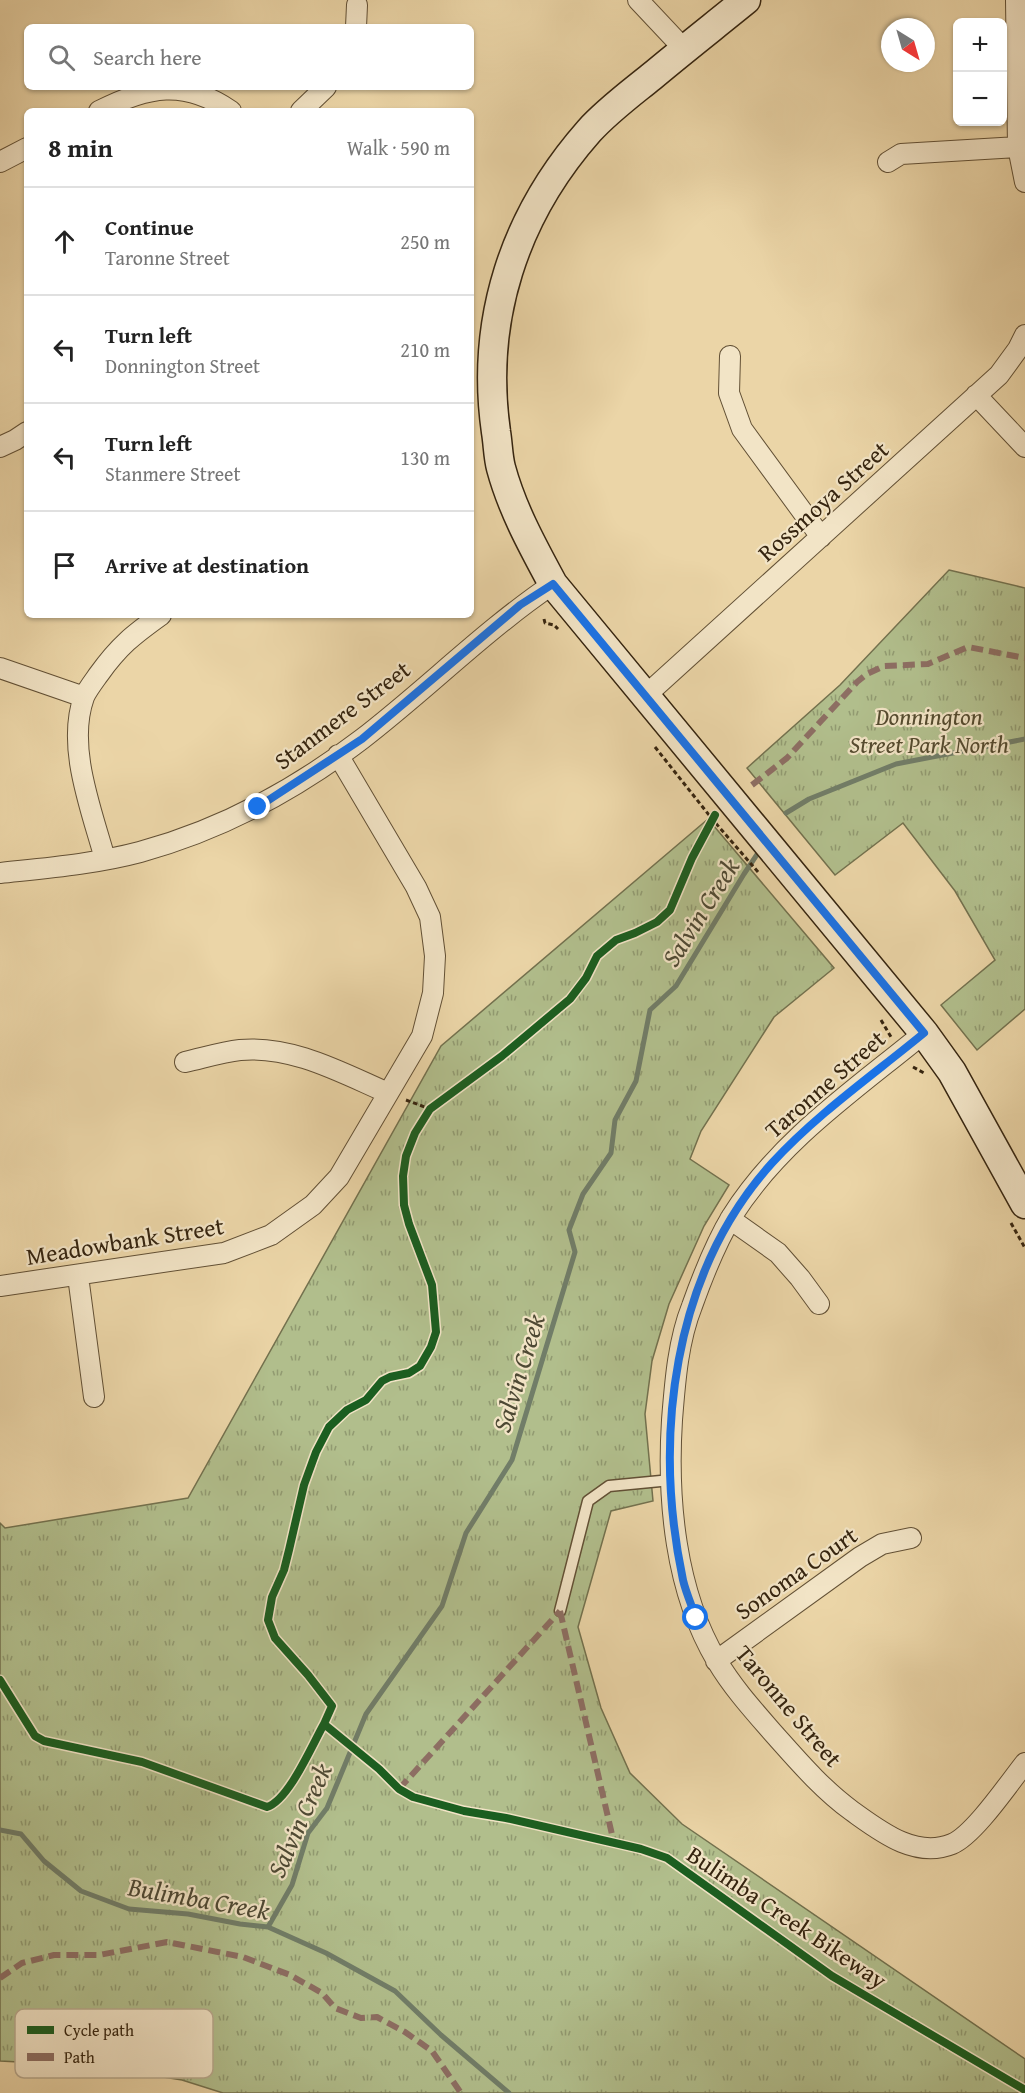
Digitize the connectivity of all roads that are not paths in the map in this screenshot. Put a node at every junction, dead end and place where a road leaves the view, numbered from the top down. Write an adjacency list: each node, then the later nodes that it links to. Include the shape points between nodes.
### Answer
1 (638, 0): 6 (street)
2 (746, 0): 6 (street)
3 (1016, 0): 13 (street)
4 (357, 5): 5 (street)
5 (356, 24)
6 (685, 50): 25 (street, via 590,130 558,171 527,222 507,276 491,364 501,468 529,540)
7 (164, 90): 10 (street, via 125,98)
8 (184, 90): 11 (street, via 205,95)
9 (323, 90): 12 (street)
10 (105, 108)
11 (226, 108)
12 (304, 108)
13 (1018, 147): 16 (street, via 901,154); 17 (street)
14 (24, 150): 15 (street)
15 (0, 162)
16 (888, 162)
17 (1025, 182)
18 (1025, 335): 20 (street, Rossmoya Street, via 999,375)
19 (730, 356): 24 (street, via 729,393 742,429)
20 (976, 395): 23 (street); 24 (street, Rossmoya Street)
21 (24, 434): 22 (street)
22 (0, 447)
23 (1025, 447)
24 (821, 537): 28 (street, Rossmoya Street)
25 (553, 584): 28 (street); 30 (street, Stanmere Street, via 520,605)
26 (157, 618): 29 (street, via 116,650)
27 (0, 668): 29 (street)
28 (645, 696): 33 (street)
29 (84, 697): 31 (street, via 78,756)
30 (338, 755): 31 (street, Stanmere Street, via 258,807 208,829); 35 (street, Meadowbank Street, via 430,917 435,956 433,993 422,1036)
31 (105, 859): 32 (street, Stanmere Street)
32 (0, 873)
33 (924, 1033): 36 (street); 38 (street, Taronne Street, via 801,1133)
34 (185, 1062): 35 (street, via 242,1050 282,1052 322,1064)
35 (397, 1097): 39 (street, Meadowbank Street, via 339,1177 313,1205 271,1235 224,1253)
36 (1018, 1173): 37 (street)
37 (1025, 1204)
38 (730, 1219): 41 (street, via 778,1253); 43 (street, Taronne Street, via 691,1308 679,1354)
39 (78, 1276): 40 (street, Meadowbank Street); 42 (street)
40 (0, 1286)
41 (819, 1304)
42 (94, 1397)
43 (671, 1480): 45 (lane, via 609,1486 588,1502); 46 (street, Taronne Street, via 684,1581)
44 (911, 1538): 46 (street, Sonoma Court, via 882,1544 860,1557)
45 (560, 1611)
46 (716, 1661): 47 (street, Taronne Street, via 805,1770 832,1796 896,1840 927,1848 953,1844 978,1823)
47 (1025, 1763)

